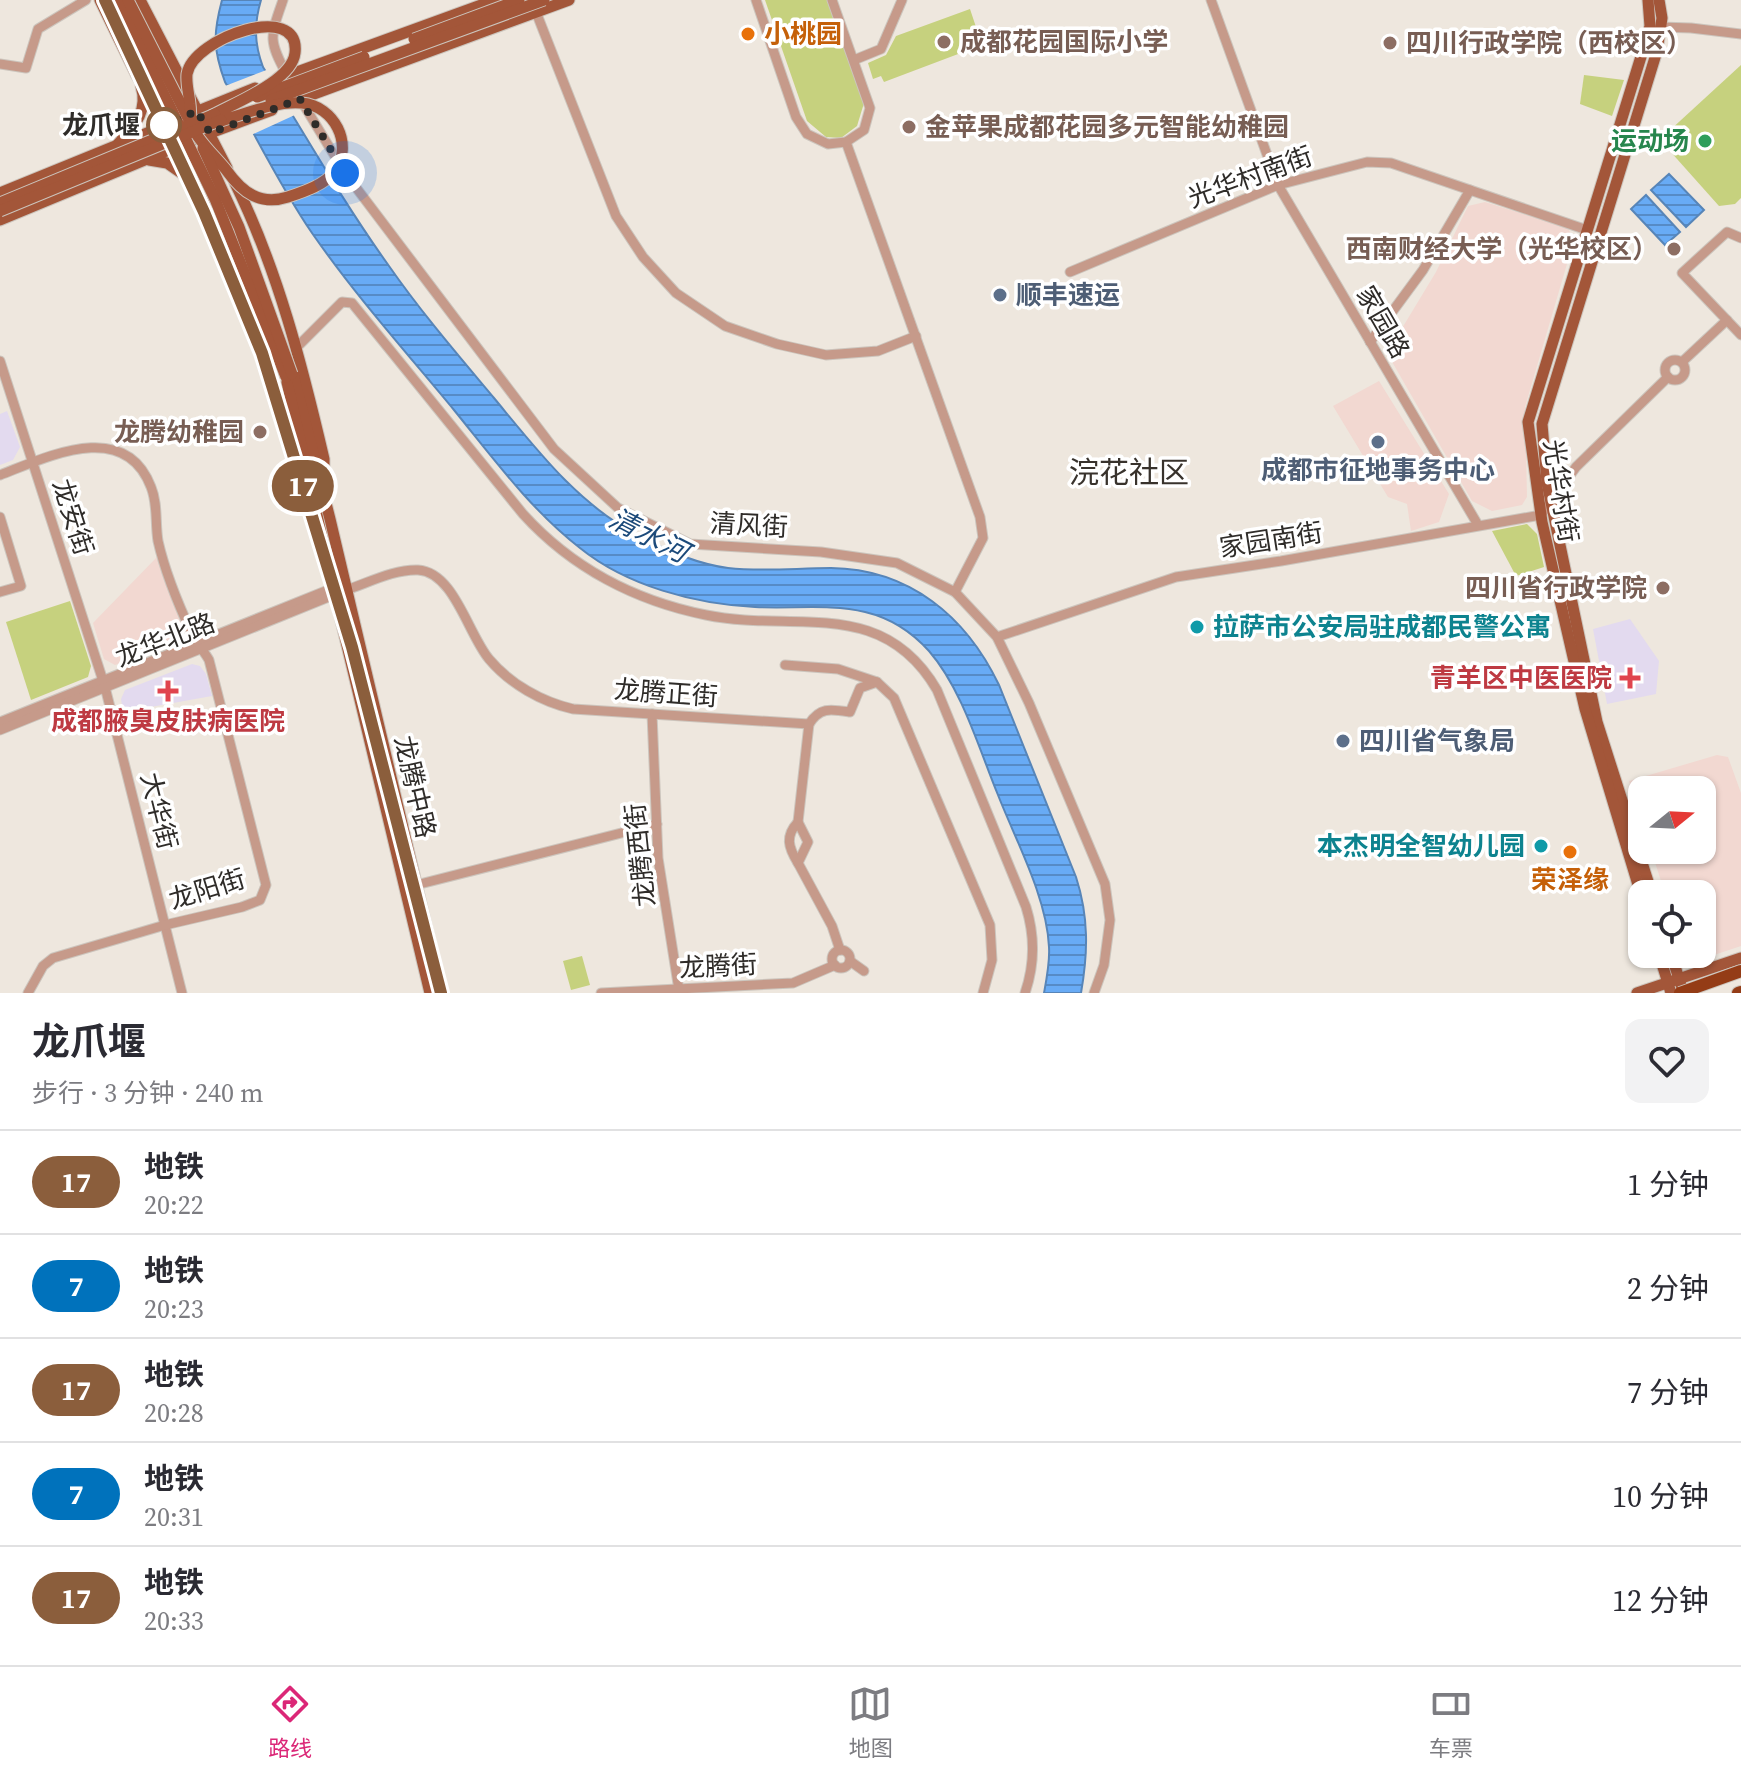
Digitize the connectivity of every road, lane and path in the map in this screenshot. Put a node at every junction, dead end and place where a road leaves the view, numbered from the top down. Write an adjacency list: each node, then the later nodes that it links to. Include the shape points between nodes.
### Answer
1 (86, 0): 21 (street, via 38,29 26,68)
2 (100, 0): 23 (main road)
3 (118, 0): 54 (main road, bridge, via 215,199)
4 (128, 0): 31 (main road, bridge)
5 (140, 0): 22 (main road)
6 (283, 0): 24 (street, via 272,31)
7 (495, 0): 24 (main road)
8 (519, 0): 29 (main road, bridge)
9 (544, 0): 29 (main road, bridge)
10 (569, 0): 17 (main road)
11 (756, 0): 32 (street, via 796,117 807,134 828,144)
12 (832, 0): 20 (street)
13 (902, 0): 20 (street, via 881,49)
14 (1211, 0): 38 (street, 家园路)
15 (1648, 0): 44 (main road, 光华村街, via 1650,26)
16 (1659, 0): 18 (main road, 光华村街)
17 (536, 12): 26 (main road); 49 (street, via 616,216 676,293 725,326 826,355 878,351)
18 (1660, 27): 19 (street); 58 (main road, 光华村街, via 1542,424)
19 (1741, 34)
20 (854, 60): 32 (street, via 870,108 864,130)
21 (0, 64)
22 (175, 67): 25 (main road, via 195,93); 27 (main road)
23 (136, 74): 30 (main road); 33 (main road, via 143,108)
24 (283, 77): 25 (main road, bridge)
25 (224, 101): 27 (main road)
26 (294, 102): 28 (main road, bridge); 65 (street, 清风街, via 554,449 618,508 690,544 897,563)
27 (197, 111): 29 (main road); 30 (main road)
28 (237, 123): 29 (main road); 35 (main road, via 223,140)
29 (212, 124): 31 (main road, bridge, via 290,68 296,49 285,30 271,23 253,25 196,56 187,74); 31 (main road, bridge, via 288,102 305,103 322,109 337,125 339,164 318,185 280,199 261,199 245,192); 34 (main road); 35 (main road); 41 (main road, bridge); 42 (main road, bridge)
30 (167, 125): 33 (main road); 34 (main road)
31 (193, 128): 54 (main road, bridge, via 239,227)
32 (846, 142): 49 (street)
33 (117, 145): 40 (main road)
34 (177, 147): 36 (main road); 37 (main road)
35 (222, 157): 51 (main road, via 256,228)
36 (144, 159): 37 (main road, via 167,163); 43 (main road)
37 (194, 182): 61 (main road, via 247,303 296,464)
38 (1278, 185): 39 (street, 光华村南街, via 1367,162 1391,163); 46 (street, 光华村南街); 50 (street, 家园路)
39 (1470, 190): 44 (street, 光华村南街); 50 (street, via 1423,270)
40 (0, 193)
41 (0, 203)
42 (0, 211)
43 (0, 220)
44 (1587, 230): 59 (main road, 光华村街, via 1528,422)
45 (1741, 238): 47 (street, via 1727,232 1682,273)
46 (1070, 272)
47 (1727, 320): 48 (street); 53 (street)
48 (1741, 335)
49 (916, 336): 65 (street, via 983,527 983,538)
50 (1370, 342): 62 (street, 家园路)
51 (296, 348): 61 (main road, via 324,459); 100 (street, via 342,302 352,303 545,539 602,578 673,608 710,616 846,624 904,651 937,690 1026,907 1033,948)
52 (0, 361): 56 (street, 龙安街)
53 (1682, 362): 55 (street, via 1682,377); 55 (street, via 1669,361)
54 (289, 376): 61 (main road)
55 (1668, 377): 58 (street, via 1576,467)
56 (33, 463): 57 (street); 67 (street, via 74,448 105,448 141,469 152,489 160,546); 71 (street, 龙安街)
57 (0, 475)
58 (1551, 502): 59 (street); 81 (main road, 光华村街, via 1597,722)
59 (1541, 515): 62 (street, 家园南街); 80 (main road, 光华村街, via 1585,709)
60 (0, 517): 64 (street, via 21,586)
61 (325, 519): 63 (main road)
62 (1478, 525): 66 (street, 家园南街, via 1176,577)
63 (340, 589): 67 (street, 龙华北路); 73 (street, 龙腾正街, via 394,573 419,570 435,575 447,585 478,644 522,687 551,704 573,709); 82 (main road, 龙腾中路); 96 (main road, 龙腾中路)
64 (0, 592)
65 (955, 592): 66 (street, 清风街)
66 (997, 637): 101 (street, 清风街, via 1105,884 1110,920)
67 (200, 646): 71 (street, 龙华北路); 83 (street, 龙阳街, via 209,660 266,885 260,900 252,904)
68 (785, 665): 69 (street)
69 (856, 673): 70 (street); 72 (street)
70 (877, 682): 72 (street); 99 (street, via 899,708 990,925 992,960)
71 (104, 684): 74 (street, 龙华北路); 76 (street, 龙华北路); 83 (street, 大华街)
72 (860, 688): 75 (street, via 850,712 824,709)
73 (652, 714): 75 (street, 龙腾正街); 78 (street, 龙腾西街)
74 (0, 722)
75 (809, 724): 77 (street)
76 (0, 730)
77 (798, 822): 79 (street, via 808,842); 79 (street, via 788,842)
78 (657, 824): 82 (street); 93 (street, 龙腾西街)
79 (798, 863): 84 (street)
80 (1637, 880)
81 (1648, 880)
82 (416, 885): 97 (main road, 龙腾中路)
83 (165, 925): 94 (street, 龙阳街, via 53,958); 95 (street, 大华街)
84 (840, 950): 86 (street); 87 (street, via 833,955)
85 (1741, 958): 92 (main road)
86 (850, 961): 87 (street, via 843,968); 90 (street)
87 (835, 965): 93 (street, 龙腾街, via 793,983)
88 (1666, 968): 92 (main road)
89 (1673, 968): 92 (main road)
90 (864, 971)
91 (1741, 971): 92 (highway, bridge)
92 (1676, 988): 102 (main road)
93 (679, 990): 98 (street, 龙腾街)
94 (28, 993)
95 (182, 993)
96 (430, 993)
97 (442, 993)
98 (601, 993)
99 (983, 993)
100 (1025, 993)
101 (1094, 993)
102 (1637, 993)

